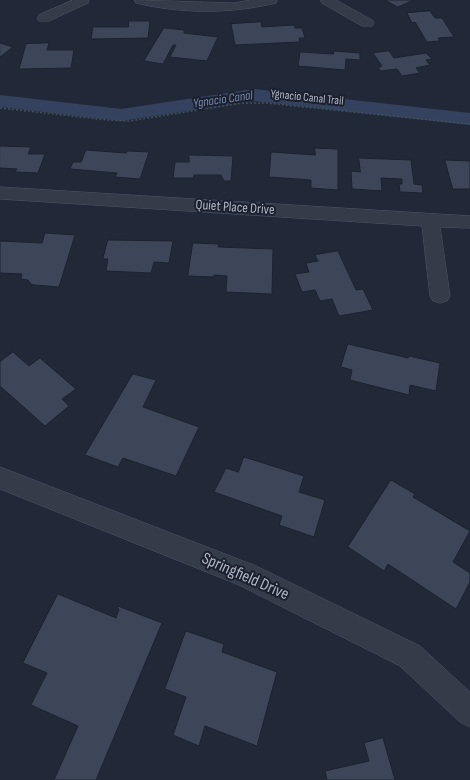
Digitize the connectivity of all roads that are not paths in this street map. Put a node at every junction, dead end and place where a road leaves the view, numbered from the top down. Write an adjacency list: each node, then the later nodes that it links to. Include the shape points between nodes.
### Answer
1 (83, 0): 5 (street)
2 (141, 0): 3 (street, via 168,6 234,7)
3 (271, 0)
4 (327, 0): 6 (street)
5 (44, 18)
6 (367, 22)
7 (0, 193): 8 (street, Quiet Place Drive)
8 (430, 220): 9 (street, Quiet Place Drive); 10 (street)
9 (470, 222)
10 (440, 296)
11 (0, 478): 12 (street, Springfield Drive, via 247,575 410,656)
12 (470, 712)

